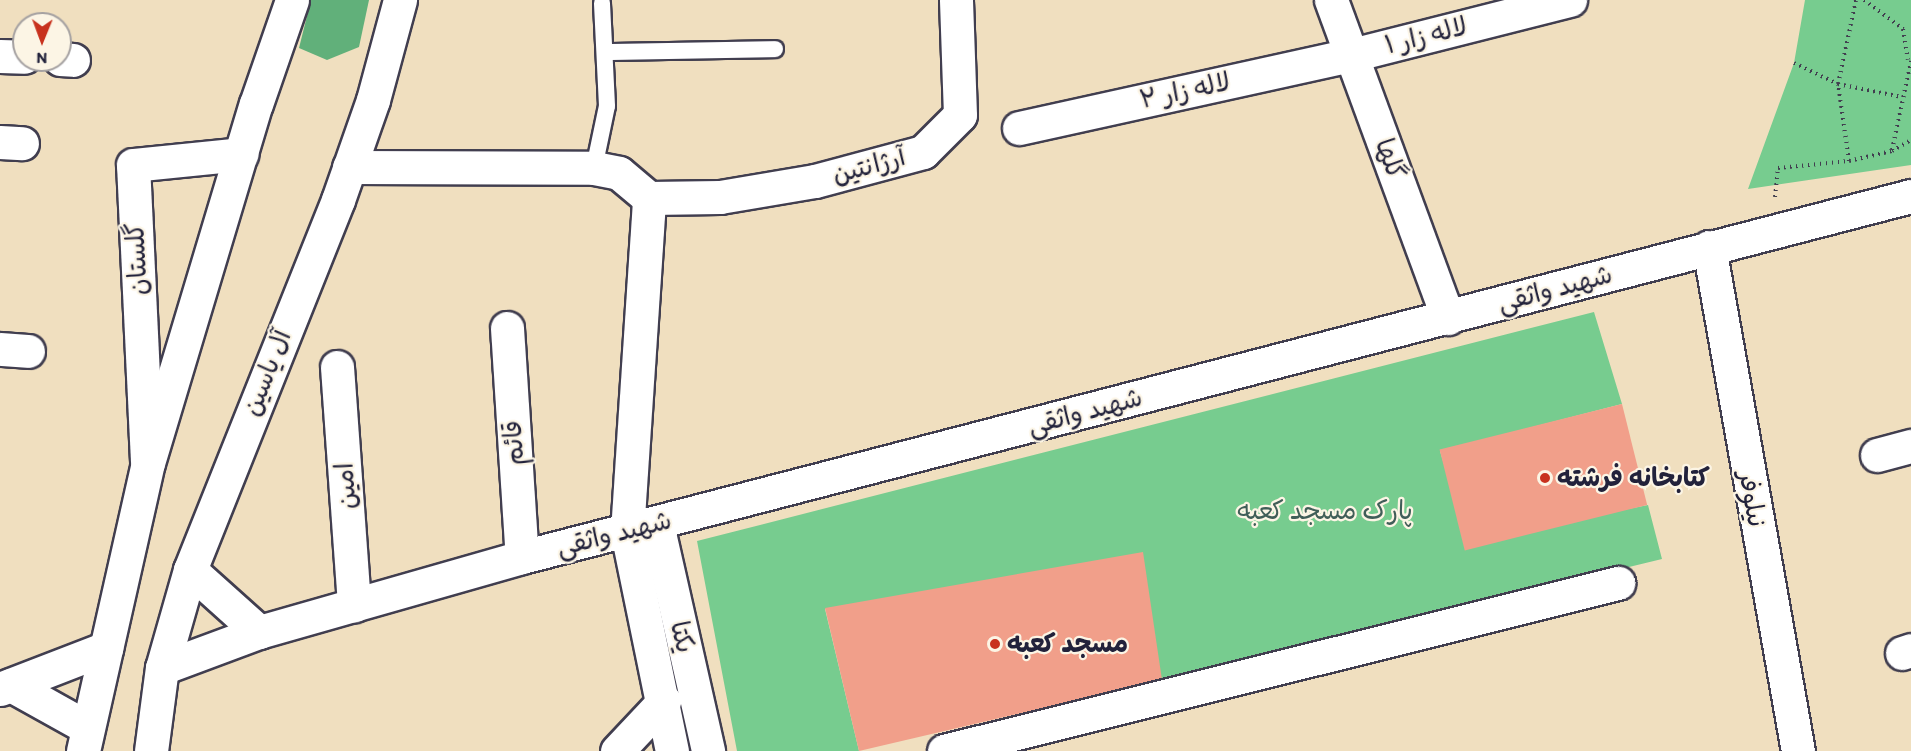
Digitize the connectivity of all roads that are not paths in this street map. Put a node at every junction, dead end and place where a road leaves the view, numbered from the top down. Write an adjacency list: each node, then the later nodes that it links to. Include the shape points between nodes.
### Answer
1 (292, 0): 11 (street)
2 (400, 0): 12 (street, آل یاسین, via 373,100)
3 (956, 0): 15 (street, آرژانتین, via 960,115 923,152 815,181 720,197)
4 (1332, 0): 9 (street, گلها)
5 (1570, 0): 9 (street, لاله زار ۱)
6 (602, 3): 8 (lane)
7 (775, 49): 8 (lane)
8 (605, 52): 13 (lane, via 607,106)
9 (1352, 55): 10 (street, لاله زار ۲); 17 (street, گلها)
10 (1019, 128)
11 (241, 154): 22 (street); 22 (street, گلستان, via 133,165)
12 (349, 167): 13 (street); 25 (street, آل یاسین)
13 (594, 168): 15 (street, via 619,172)
14 (1911, 196): 16 (street, شهید واثقی)
15 (649, 198): 23 (street)
16 (1709, 247): 17 (street, شهید واثقی); 39 (street, نیلوفر)
17 (1448, 318): 23 (street, شهید واثقی)
18 (507, 328): 24 (street, قائم)
19 (337, 367): 27 (street, امین)
20 (1911, 447): 21 (street)
21 (1877, 455)
22 (147, 463): 29 (street)
23 (642, 528): 24 (street, شهید واثقی); 32 (street, یکتا)
24 (522, 557): 27 (street, شهید واثقی)
25 (189, 570): 28 (street); 30 (street, آل یاسین)
26 (1618, 583): 38 (street)
27 (354, 605): 28 (street, شهید واثقی)
28 (259, 632): 30 (street, شهید واثقی)
29 (106, 648): 31 (street); 33 (street)
30 (162, 668): 34 (street, آل یاسین)
31 (6, 687): 33 (street)
32 (673, 690): 35 (street); 36 (street, یکتا); 37 (street, یکتا)
33 (85, 739)
34 (151, 751)
35 (616, 751)
36 (672, 751)
37 (708, 751)
38 (945, 751)
39 (1798, 751)

